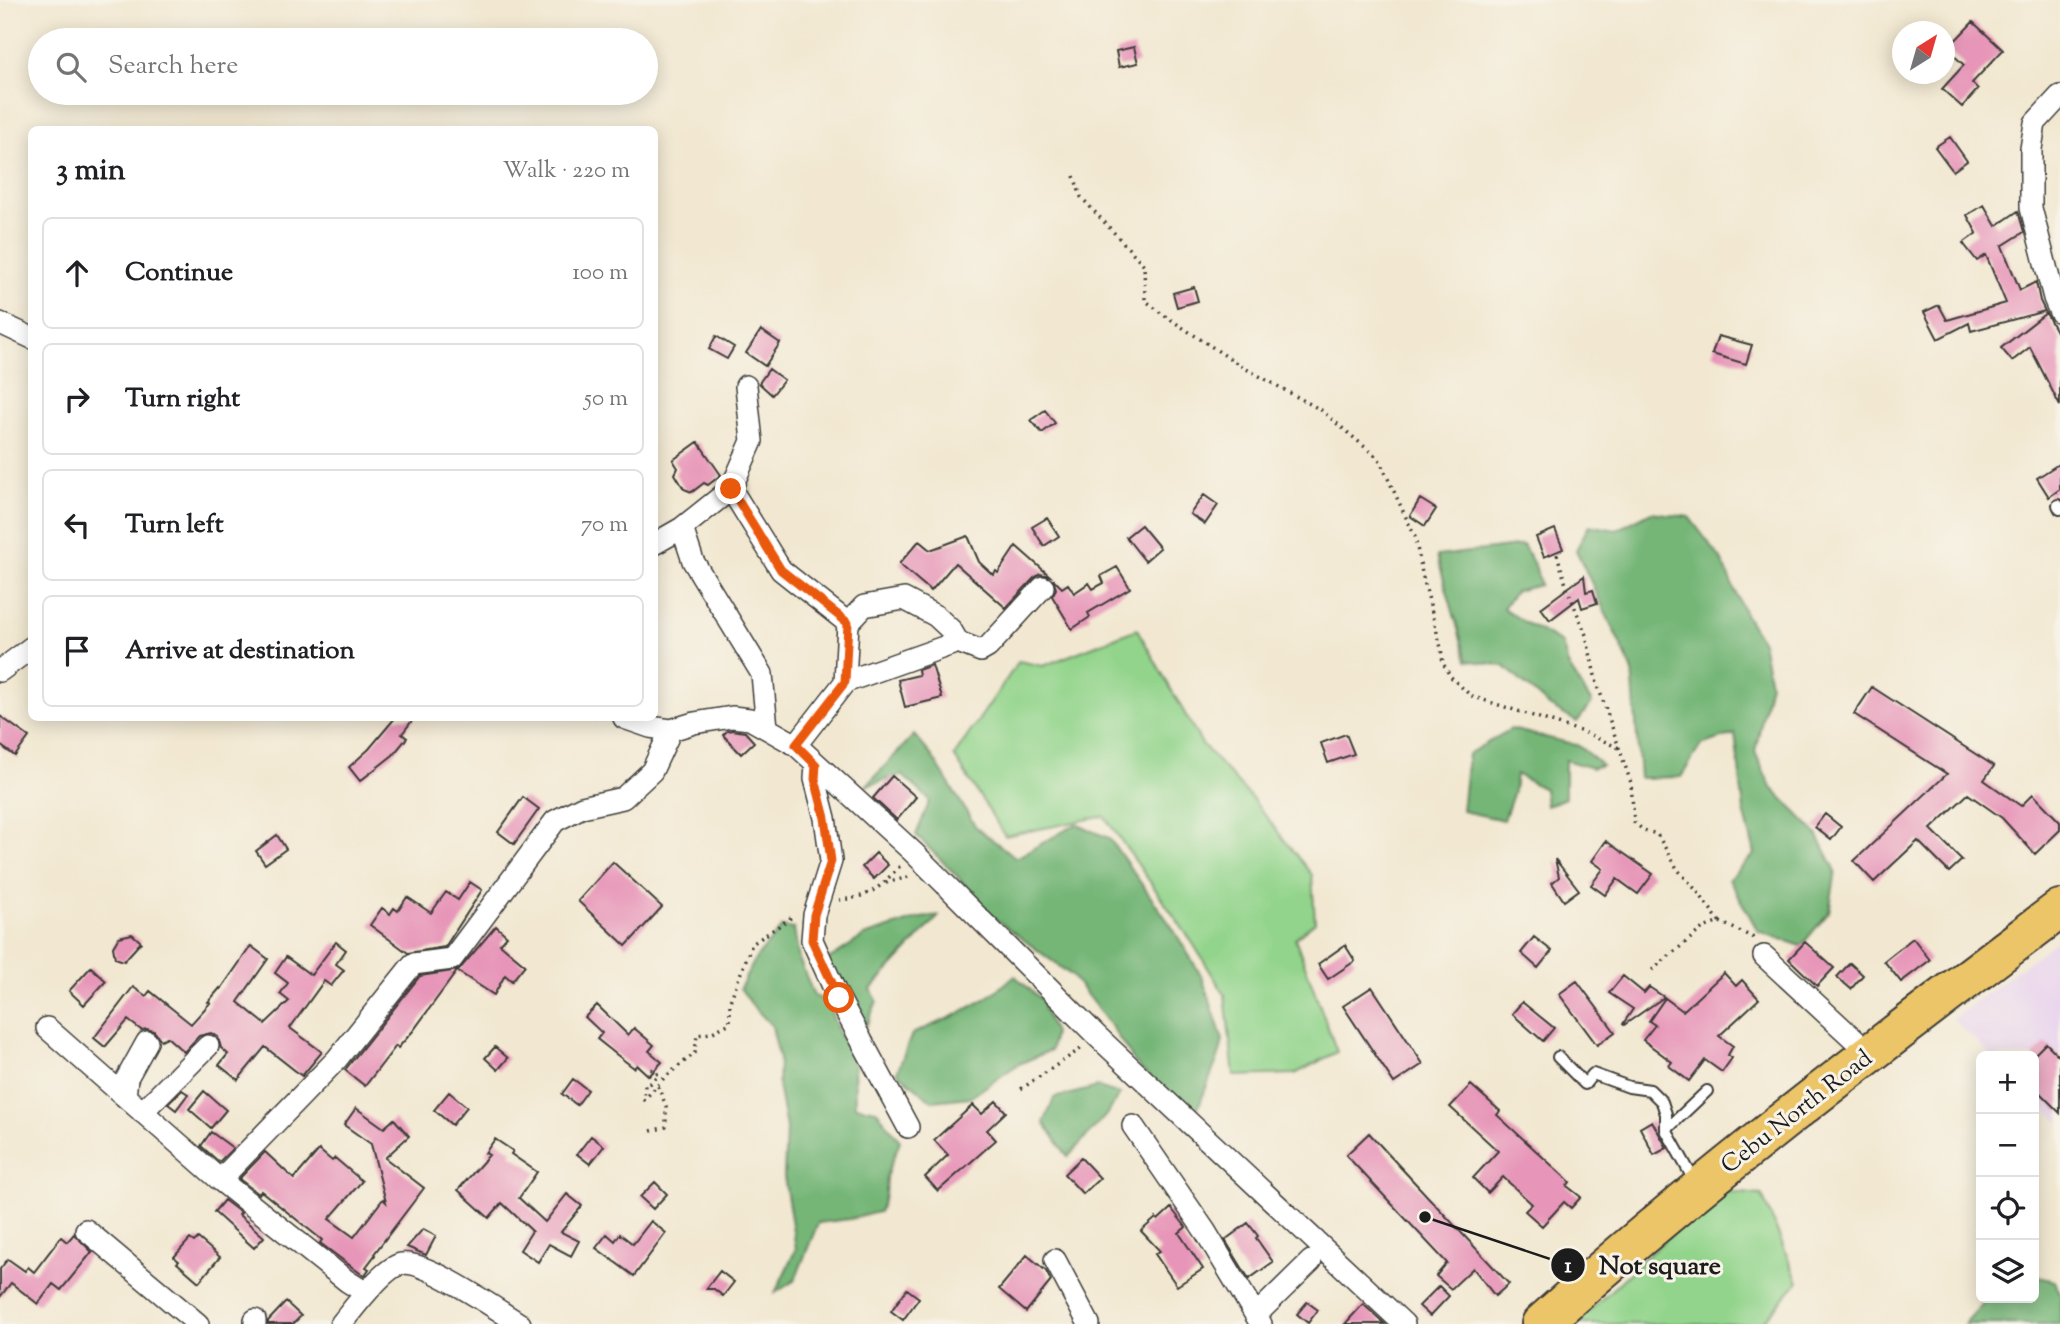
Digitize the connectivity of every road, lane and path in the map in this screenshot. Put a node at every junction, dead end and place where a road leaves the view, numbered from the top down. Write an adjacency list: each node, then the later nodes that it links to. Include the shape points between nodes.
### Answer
1 (2060, 96): 3 (street, via 2035,123 2031,208)
2 (1074, 176): 21 (path, via 1081,197 1144,265 1144,300 1241,366 1321,410 1379,459 1415,537 1443,663 1450,676 1471,696)
3 (2060, 312)
4 (0, 323): 5 (street)
5 (28, 336)
6 (746, 386): 7 (street, via 752,441)
7 (731, 489): 8 (street); 12 (street, via 781,570)
8 (681, 528): 9 (street); 18 (street, via 693,561 762,674)
9 (658, 542)
10 (1558, 554): 21 (path)
11 (1043, 587): 13 (street, via 988,647 981,651)
12 (848, 623): 13 (street, via 864,606 904,599 936,616); 16 (street)
13 (958, 642): 16 (street)
14 (28, 650): 15 (street)
15 (0, 671)
16 (845, 682): 20 (street)
17 (633, 721): 19 (street)
18 (767, 727): 19 (street, via 732,717); 20 (street)
19 (671, 730): 46 (street, via 652,771 623,798 582,807 555,821 452,959 413,964 337,1059)
20 (796, 745): 22 (street)
21 (1619, 748): 27 (path, via 1631,783 1634,822 1657,834 1678,870)
22 (816, 765): 23 (street); 25 (street, via 831,861)
23 (916, 861): 24 (path); 24 (path, via 914,875); 31 (street)
24 (883, 884): 25 (path, via 850,899)
25 (818, 905): 37 (path, via 751,944 730,1001 730,1023 697,1035 695,1053); 43 (street, via 812,940)
26 (2060, 909): 34 (highway, Cebu North Road)
27 (1720, 922): 28 (path, via 1752,937); 29 (path, via 1703,928)
28 (1764, 956): 34 (street)
29 (1652, 970)
30 (47, 1028): 40 (street)
31 (1098, 1038): 38 (path); 57 (street)
32 (148, 1042): 40 (street, via 127,1078)
33 (208, 1046): 41 (street)
34 (1870, 1054): 47 (highway, Cebu North Road)
35 (1558, 1057): 44 (lane, via 1585,1084 1593,1074 1650,1090 1662,1102)
36 (651, 1069): 37 (path, via 659,1075 645,1085 644,1100)
37 (658, 1086): 45 (path, via 666,1106 666,1127)
38 (1021, 1089)
39 (1707, 1091): 44 (lane)
40 (125, 1097): 41 (street)
41 (142, 1112): 46 (street)
42 (1133, 1126): 52 (street)
43 (908, 1127)
44 (1666, 1130): 47 (lane)
45 (651, 1131)
46 (220, 1180): 51 (street)
47 (1698, 1188): 58 (highway, Cebu North Road)
48 (86, 1230): 53 (street)
49 (1055, 1259): 56 (street)
50 (1311, 1261): 52 (street)
51 (366, 1293): 54 (street); 55 (street, via 387,1272 411,1263 435,1272)
52 (1259, 1319)
53 (198, 1324)
54 (341, 1324)
55 (520, 1324)
56 (1089, 1324)
57 (1404, 1324)
58 (1541, 1324)

